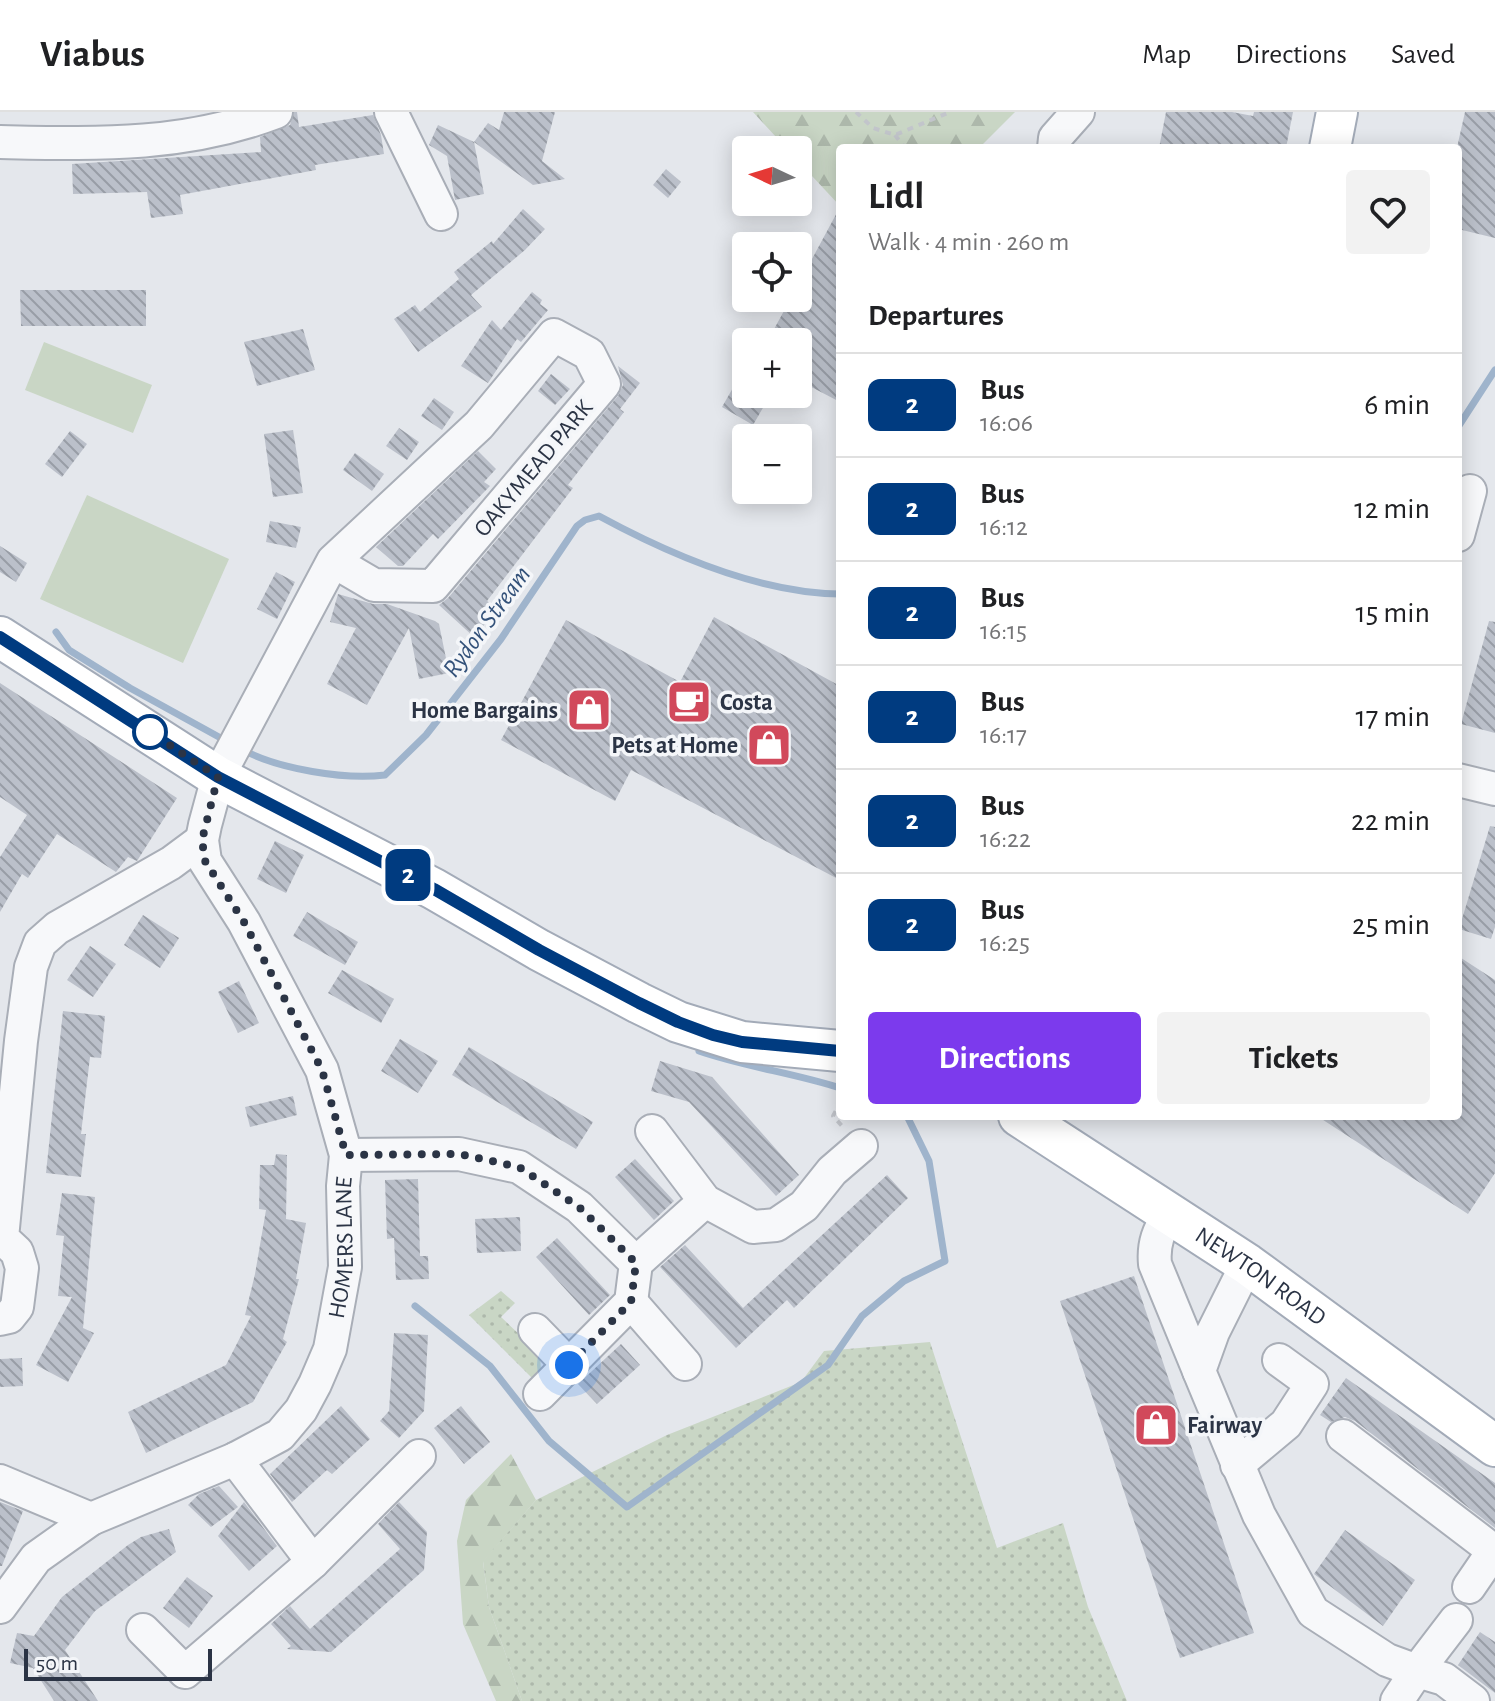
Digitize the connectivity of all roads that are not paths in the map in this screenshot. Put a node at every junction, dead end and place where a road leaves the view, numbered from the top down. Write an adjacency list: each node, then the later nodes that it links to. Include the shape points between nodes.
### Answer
1 (391, 112): 8 (street)
2 (1078, 112): 6 (street)
3 (1337, 112): 7 (main road)
4 (262, 115): 5 (street, via 155,142)
5 (0, 142)
6 (1054, 144)
7 (1331, 144)
8 (441, 214)
9 (1474, 493): 10 (street)
10 (1462, 524)
11 (333, 561): 11 (street, OAKYMEAD PARK, via 374,585 433,586 604,384 589,354 554,335 479,425); 13 (street, OAKYMEAD PARK)
12 (0, 637): 13 (main road)
13 (224, 766): 16 (street); 17 (main road, via 539,950 678,1022 742,1042)
14 (1462, 781): 15 (street)
15 (1495, 789)
16 (202, 840): 21 (street, HOMERS LANE, via 205,861 244,922 322,1070); 24 (street, via 40,943 31,967 21,1041)
17 (831, 1044)
18 (1025, 1120): 23 (main road, NEWTON ROAD)
19 (652, 1131): 22 (street)
20 (861, 1146): 22 (street, via 804,1206 776,1225 753,1227)
21 (346, 1155): 25 (street, via 459,1154 519,1167 579,1207); 38 (street, HOMERS LANE, via 345,1267 330,1349 301,1410 280,1435)
22 (705, 1201): 25 (street)
23 (1169, 1213): 26 (main road, NEWTON ROAD); 33 (street, via 1154,1248 1155,1264)
24 (1, 1238): 28 (street, via 17,1252 22,1268 17,1307)
25 (636, 1263): 27 (street)
26 (1247, 1264): 33 (street); 36 (main road, NEWTON ROAD)
27 (631, 1302): 31 (street); 32 (street)
28 (0, 1319)
29 (535, 1330): 32 (street)
30 (1279, 1360): 39 (street, via 1312,1384 1286,1424)
31 (685, 1364)
32 (569, 1365): 34 (street)
33 (1199, 1371): 39 (street)
34 (540, 1394)
35 (1343, 1436): 42 (street)
36 (1495, 1446)
37 (419, 1456): 43 (street)
38 (235, 1459): 41 (street, HOMERS LANE); 43 (street)
39 (1237, 1465): 48 (street, via 1313,1612 1387,1660)
40 (0, 1481): 41 (street)
41 (91, 1519): 45 (street, HOMERS LANE, via 36,1558)
42 (1494, 1550): 44 (street)
43 (313, 1562): 47 (street, via 185,1672)
44 (1469, 1587)
45 (0, 1607)
46 (1456, 1620): 48 (street)
47 (143, 1630)
48 (1417, 1671): 49 (street); 50 (street, via 1444,1679)
49 (1397, 1701)
50 (1473, 1701)

